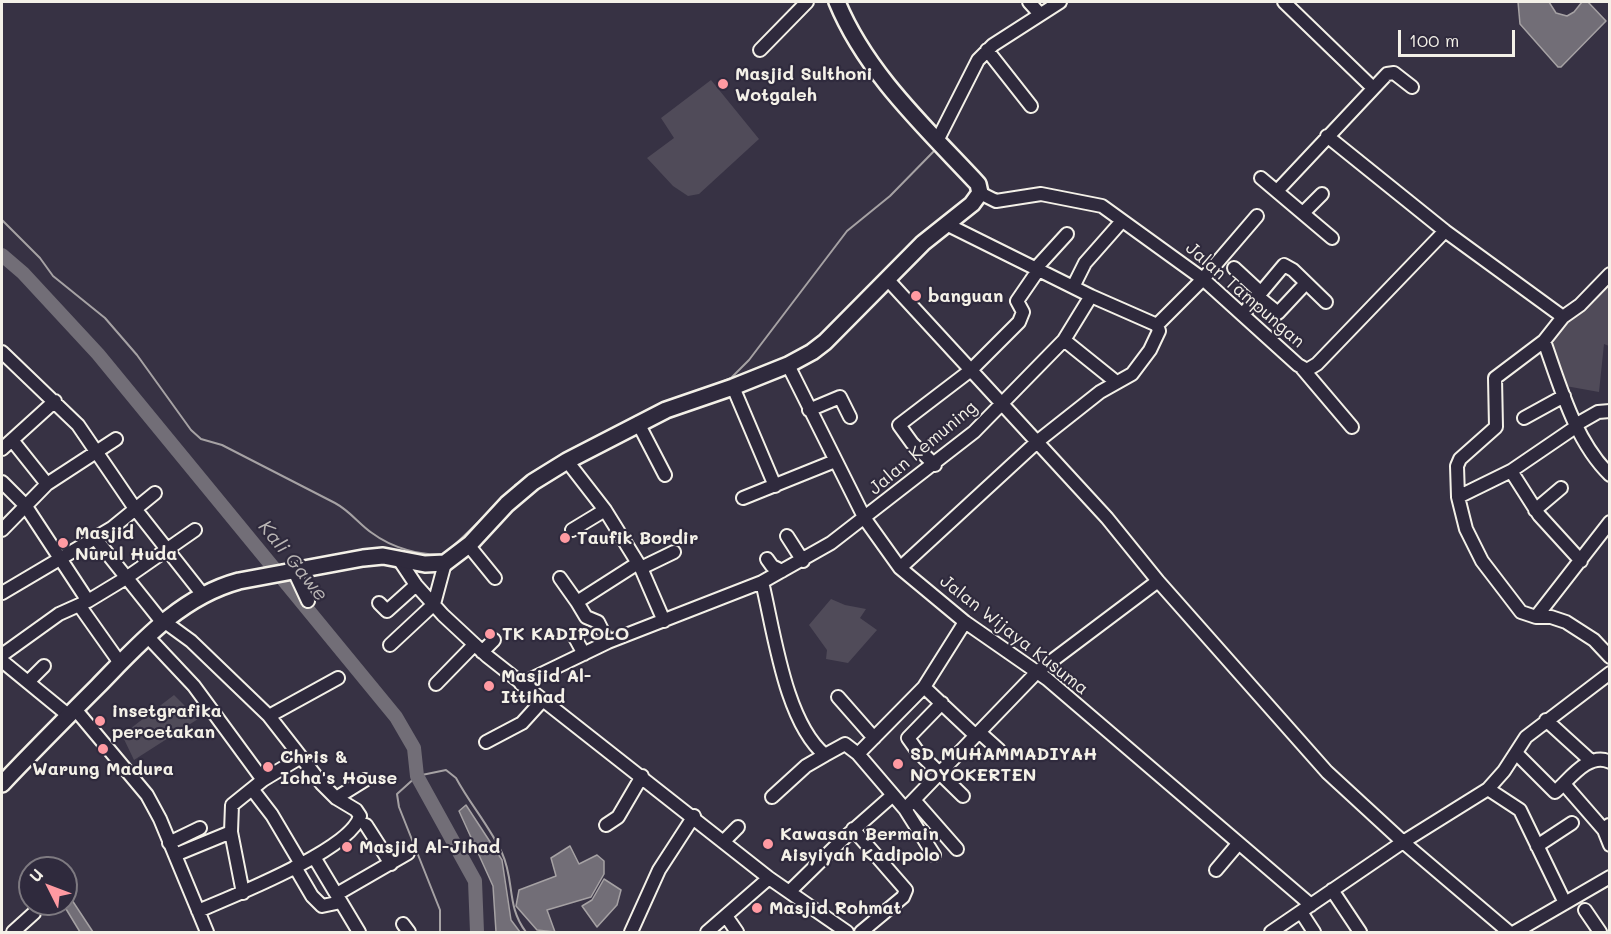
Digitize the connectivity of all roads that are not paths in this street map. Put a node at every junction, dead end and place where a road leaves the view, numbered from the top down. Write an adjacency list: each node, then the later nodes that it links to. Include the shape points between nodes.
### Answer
1 (807, 2): 7 (street)
2 (837, 2): 13 (main road, via 861,50)
3 (1029, 2): 6 (street)
4 (1060, 2): 6 (street)
5 (1284, 2): 10 (street)
6 (1039, 13): 8 (street)
7 (760, 50)
8 (989, 52): 11 (street); 13 (street, via 974,67)
9 (1412, 87): 10 (street, via 1394,73 1387,74)
10 (1373, 88): 12 (street)
11 (1031, 106)
12 (1327, 136): 15 (street); 22 (street)
13 (940, 144): 16 (main road, via 978,184)
14 (1261, 178): 15 (street)
15 (1277, 191): 18 (street)
16 (980, 193): 20 (street, Jalan Tampungan, via 996,201 1030,193 1082,200 1102,206); 21 (main road)
17 (1322, 194): 18 (street)
18 (1303, 213): 24 (street)
19 (1257, 216): 28 (street)
20 (1122, 221): 28 (street, Jalan Tampungan); 31 (street, via 1085,263)
21 (946, 224): 26 (street); 29 (main road)
22 (1445, 231): 36 (street); 42 (street, Jalan Tampungan, via 1317,364 1311,369)
23 (1067, 234): 26 (street)
24 (1332, 238)
25 (1234, 268): 32 (street)
26 (1037, 269): 31 (street); 43 (street, via 1017,301 1023,317)
27 (1610, 274): 36 (street)
28 (1203, 279): 35 (street, Jalan Tampungan); 37 (street)
29 (888, 280): 41 (main road, via 823,344); 43 (street)
30 (1306, 283): 32 (street, via 1284,265); 32 (street, via 1278,313); 34 (street)
31 (1072, 287): 33 (street)
32 (1259, 294): 35 (street)
33 (1091, 296): 37 (street); 38 (street, Jalan Kemuning)
34 (1326, 302)
35 (1243, 314): 42 (street, Jalan Tampungan)
36 (1563, 317): 39 (street)
37 (1157, 326): 44 (street, via 1157,338 1136,370)
38 (1064, 340): 44 (street); 48 (street, Jalan Kemuning)
39 (1544, 341): 46 (street); 72 (street, via 1495,378 1496,427 1460,459)
40 (2, 353): 47 (street)
41 (788, 365): 45 (main road); 49 (street, Jalan Wijaya Kusuma)
42 (1302, 368): 55 (street)
43 (971, 370): 48 (street); 63 (street, via 899,425)
44 (1115, 381): 58 (street)
45 (733, 387): 53 (main road); 69 (street)
46 (1564, 396): 52 (street); 54 (street)
47 (55, 401): 57 (street); 60 (street)
48 (1003, 404): 58 (street); 63 (street, Jalan Kemuning)
49 (809, 410): 51 (street, via 840,397); 62 (street, Jalan Wijaya Kusuma)
50 (1610, 411): 54 (street, via 1598,412)
51 (850, 417)
52 (1524, 418)
53 (638, 423): 61 (main road); 65 (street)
54 (1577, 425): 64 (street); 66 (street, via 1594,460)
55 (1352, 427)
56 (116, 439): 60 (street)
57 (12, 440): 59 (street); 68 (street)
58 (1038, 441): 95 (street); 101 (street)
59 (2, 449)
60 (96, 450): 68 (street); 75 (street)
61 (567, 461): 76 (street); 85 (main road, via 507,504)
62 (834, 461): 69 (street); 78 (street, Jalan Wijaya Kusuma)
63 (935, 465): 78 (street, Jalan Kemuning)
64 (1511, 471): 72 (street); 77 (street)
65 (665, 475)
66 (1610, 476)
67 (2, 482): 74 (street)
68 (47, 484): 74 (street)
69 (775, 486): 73 (street)
70 (1561, 488): 77 (street)
71 (155, 493): 75 (street)
72 (1458, 497): 111 (street, via 1466,529 1482,561 1521,612)
73 (743, 498)
74 (25, 505): 79 (street); 88 (street)
75 (135, 510): 84 (street); 86 (street)
76 (605, 510): 81 (street); 94 (street)
77 (1535, 510): 92 (street)
78 (865, 519): 91 (street, Jalan Kemuning); 95 (street, Jalan Wijaya Kusuma)
79 (2, 530)
80 (195, 530): 86 (street)
81 (572, 530)
82 (1607, 530): 92 (street)
83 (787, 536): 91 (street)
84 (95, 538): 88 (street); 98 (street)
85 (469, 546): 93 (main road); 99 (street)
86 (168, 548): 98 (street); 105 (street)
87 (674, 552): 94 (street)
88 (59, 557): 104 (street); 108 (street)
89 (398, 558): 93 (main road, via 432,565); 97 (main road, via 363,558); 103 (street)
90 (767, 559): 96 (street, via 772,567)
91 (803, 561): 96 (street, Jalan Kemuning)
92 (1581, 561): 111 (street)
93 (445, 563): 110 (street)
94 (640, 566): 107 (street); 113 (street)
95 (900, 568): 114 (street, Jalan Wijaya Kusuma)
96 (782, 571): 102 (street, Jalan Kemuning)
97 (292, 572): 105 (main road, via 239,581); 106 (street)
98 (126, 578): 108 (street); 112 (street)
99 (495, 578)
100 (560, 578): 107 (street)
101 (1158, 581): 127 (street); 174 (street, via 1327,772)
102 (762, 582): 113 (street, Jalan Kemuning); 146 (street, via 787,688 806,729)
103 (416, 585): 109 (street, via 387,611); 110 (street)
104 (2, 593)
105 (203, 595): 112 (main road)
106 (308, 602)
107 (577, 602): 118 (street, via 590,620 598,622)
108 (83, 603): 122 (street, via 59,614); 125 (street)
109 (379, 603)
110 (434, 604): 119 (street); 120 (street)
111 (1536, 617): 123 (street, via 1551,617 1574,626)
112 (163, 621): 116 (main road); 138 (street, via 191,641)
113 (664, 621): 118 (street, Jalan Kemuning)
114 (965, 622): 127 (street, Jalan Wijaya Kusuma); 133 (street)
115 (573, 634): 121 (street)
116 (147, 636): 125 (main road); 152 (street, via 194,686)
117 (494, 640): 120 (street)
118 (608, 642): 121 (street, Jalan Kemuning)
119 (390, 645)
120 (478, 649): 131 (street); 132 (street)
121 (584, 654): 132 (street, Jalan Kemuning)
122 (2, 655)
123 (1610, 657)
124 (2, 661): 130 (street)
125 (120, 663): 137 (main road)
126 (44, 666): 130 (street)
127 (1037, 672): 140 (street); 175 (street, Jalan Wijaya Kusuma)
128 (1610, 673): 139 (street)
129 (338, 678): 138 (street)
130 (28, 682): 137 (street)
131 (436, 684)
132 (521, 684): 135 (street)
133 (924, 687): 136 (street); 141 (street)
134 (838, 697): 141 (street)
135 (542, 701): 142 (street, via 522,723); 151 (street)
136 (942, 704): 140 (street); 150 (street, via 908,738)
137 (71, 712): 154 (main road); 178 (street, via 138,781)
138 (269, 716): 147 (street)
139 (1546, 720): 144 (street, via 1526,737); 148 (street)
140 (977, 734): 143 (street); 150 (street)
141 (874, 738): 145 (street)
142 (486, 742)
143 (999, 750)
144 (1516, 753): 155 (street, via 1555,792); 157 (street)
145 (858, 754): 146 (street, via 845,744); 158 (street)
146 (825, 755): 160 (street, via 806,766)
147 (301, 757): 152 (street); 161 (street)
148 (1591, 761): 149 (street); 155 (street)
149 (1610, 762)
150 (939, 774): 159 (street); 162 (street)
151 (642, 776): 164 (street); 167 (street, via 618,817)
152 (263, 780): 156 (street)
153 (365, 780): 161 (street)
154 (2, 784)
155 (1564, 784): 169 (street)
156 (252, 789): 172 (street, via 232,805); 184 (street, via 272,815)
157 (1488, 789): 174 (street); 177 (street, via 1520,810)
158 (893, 795): 163 (street); 171 (street)
159 (963, 796)
160 (772, 797)
161 (336, 798): 182 (street, via 356,810 360,816 358,825)
162 (914, 800): 163 (street); 179 (street)
163 (905, 809): 181 (street)
164 (694, 816): 173 (street); 201 (street, via 658,870)
165 (1572, 824): 177 (street)
166 (366, 825): 183 (street)
167 (606, 825)
168 (738, 827): 173 (street)
169 (1607, 827): 176 (street)
170 (200, 828): 178 (street)
171 (853, 829): 190 (street); 205 (street, via 906,890 903,897 883,906)
172 (231, 832): 178 (street); 189 (street)
173 (724, 841): 187 (street)
174 (1403, 842): 188 (street); 209 (street)
175 (1238, 844): 185 (street); 193 (street, Jalan Wijaya Kusuma)
176 (1610, 845)
177 (1537, 846): 192 (street)
178 (172, 849): 195 (street)
179 (957, 849)
180 (408, 853): 183 (street)
181 (934, 855)
182 (314, 857): 184 (street); 191 (street)
183 (391, 864): 191 (street)
184 (298, 866): 189 (street); 191 (street, via 312,896 322,906)
185 (1216, 870)
186 (1610, 877): 192 (street)
187 (769, 878): 190 (street); 197 (street)
188 (1332, 890): 193 (street); 208 (street)
189 (243, 892): 195 (street)
190 (789, 892): 204 (street)
191 (339, 898): 200 (street)
192 (1565, 903): 210 (street)
193 (1306, 908): 206 (street); 207 (street, Jalan Wijaya Kusuma)
194 (1585, 910): 211 (street)
195 (198, 911): 199 (street)
196 (31, 916): 198 (street)
197 (726, 916): 202 (street); 203 (street)
198 (13, 933)
199 (207, 933)
200 (359, 933)
201 (631, 933)
202 (706, 933)
203 (737, 933)
204 (847, 933)
205 (861, 933)
206 (1270, 933)
207 (1314, 933)
208 (1360, 933)
209 (1509, 933)
210 (1515, 933)
211 (1600, 933)

